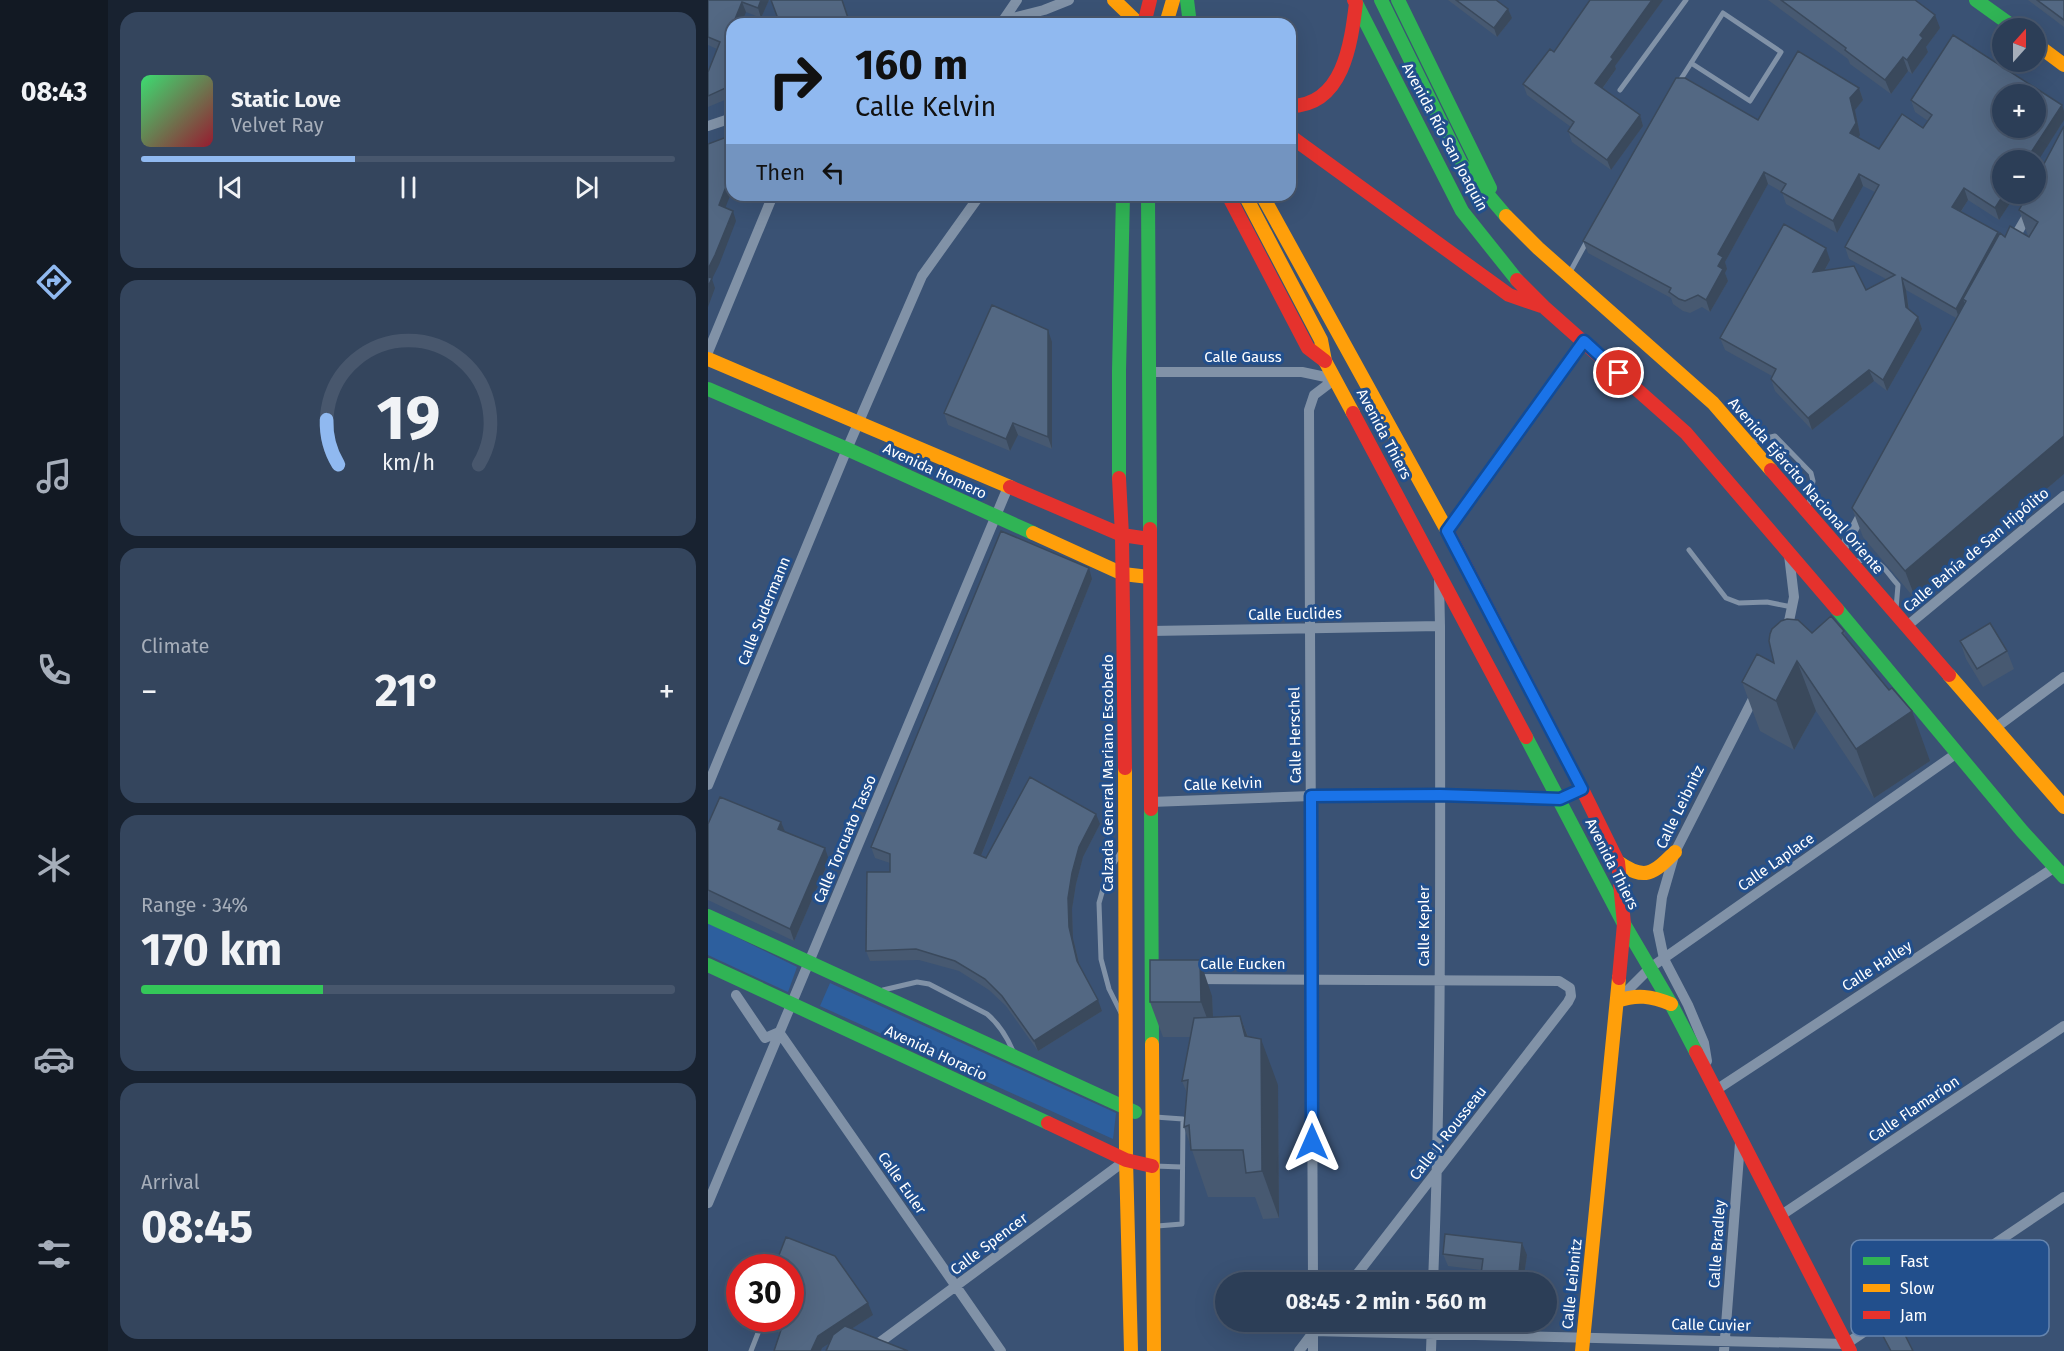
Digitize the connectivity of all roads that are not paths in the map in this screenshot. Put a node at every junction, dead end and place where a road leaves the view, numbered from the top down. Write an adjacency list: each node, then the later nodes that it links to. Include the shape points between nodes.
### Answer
1 (1017, 0): 12 (street)
2 (1069, 0): 13 (street)
3 (1114, 0): 14 (main road)
4 (1150, 0): 15 (main road)
5 (1173, 0): 16 (main road)
6 (1187, 0): 17 (main road)
7 (1382, 0): 36 (main road, Avenida Río San Joaquín, via 1461,163)
8 (1398, 0): 36 (main road)
9 (1686, 0): 22 (lane)
10 (1976, 0): 18 (main road)
11 (1355, 2): 24 (main road, via 1350,45 1333,84 1308,105); 40 (main road, Avenida Río San Joaquín, via 1462,211 1508,271)
12 (1005, 18)
13 (1008, 18)
14 (1134, 18)
15 (1146, 18)
16 (1168, 18)
17 (1189, 18)
18 (2001, 18)
19 (2046, 52): 21 (main road)
20 (1691, 63): 20 (lane, via 1724,13 1781,52 1750,101); 23 (lane)
21 (2064, 65)
22 (1620, 90)
23 (1672, 92)
24 (1296, 106)
25 (726, 120): 26 (street)
26 (708, 126)
27 (1296, 140): 40 (main road, via 1509,295)
28 (771, 201): 42 (street)
29 (976, 201): 48 (street, via 922,276)
30 (1123, 201): 57 (main road, Calzada General Mariano Escobedo, via 1119,371)
31 (1148, 201): 45 (main road)
32 (1231, 201): 44 (main road, via 1308,348)
33 (1248, 201): 44 (main road, via 1321,340)
34 (1265, 201): 56 (main road, Avenida Thiers)
35 (2034, 204): 38 (street)
36 (1500, 211): 39 (main road, Avenida Ejército Nacional Oriente)
37 (1589, 238): 39 (lane)
38 (2007, 252)
39 (1568, 275): 49 (main road, Avenida Ejército Nacional Oriente, via 1713,403)
40 (1544, 307): 41 (main road)
41 (1584, 341): 56 (street); 60 (main road, via 1686,433)
42 (708, 352)
43 (708, 359): 48 (main road, Avenida Homero)
44 (1325, 361): 46 (main road, Avenida Thiers)
45 (1150, 372): 46 (street, Calle Gauss, via 1302,372); 58 (main road)
46 (1335, 379): 62 (main road, Avenida Thiers); 69 (street, Calle Herschel, via 1314,394 1309,410)
47 (708, 389): 50 (main road, Avenida Homero)
48 (858, 423): 50 (street, Calle Sudermann); 51 (main road, Avenida Homero)
49 (1747, 443): 54 (main road, Avenida Ejército Nacional Oriente); 54 (lane, via 1775,436 1811,473)
50 (847, 449): 55 (main road, Avenida Homero); 76 (street, Calle Sudermann)
51 (1008, 487): 55 (street, Calle Torcuato Tasso); 57 (main road, Avenida Homero)
52 (2064, 496): 68 (street, Calle Bahía de San Hipólito)
53 (1870, 501): 61 (street)
54 (1807, 513): 61 (main road, Avenida Ejército Nacional Oriente)
55 (996, 517): 63 (main road, Avenida Homero); 90 (street, Calle Torcuato Tasso)
56 (1447, 531): 77 (main road, Avenida Thiers)
57 (1122, 535): 58 (main road, Avenida Homero); 63 (main road, Calzada General Mariano Escobedo)
58 (1149, 539): 64 (main road)
59 (1689, 550): 65 (lane, via 1725,598 1739,603 1767,602)
60 (1789, 553): 65 (street); 75 (main road)
61 (1846, 557): 66 (main road, Avenida Ejército Nacional Oriente); 66 (lane, via 1877,561 1898,585)
62 (1438, 570): 67 (street, Calle Kepler); 80 (main road, Avenida Thiers)
63 (1123, 574): 64 (main road, Avenida Homero); 83 (main road, Calzada General Mariano Escobedo)
64 (1149, 577): 70 (main road)
65 (1792, 607): 71 (street)
66 (1895, 613): 68 (main road, Avenida Ejército Nacional Oriente)
67 (1440, 626): 69 (street, Calle Euclides); 78 (street, Calle Kepler)
68 (1907, 626): 74 (main road, Avenida Ejército Nacional Oriente)
69 (1309, 629): 70 (street, Calle Euclides); 79 (street, Calle Herschel)
70 (1150, 631): 81 (main road)
71 (1781, 644)
72 (2064, 677): 74 (street)
73 (1760, 686): 84 (street, Calle Leibnitz)
74 (1994, 729): 82 (main road, Avenida Ejército Nacional Oriente)
75 (1957, 753): 86 (main road); 89 (street, Calle Laplace)
76 (708, 785)
77 (1582, 789): 80 (street, Calle Kelvin); 85 (main road, Avenida Thiers)
78 (1440, 795): 79 (street, Calle Kelvin); 80 (street, Calle Kelvin); 95 (street, Calle Kepler)
79 (1311, 796): 81 (street, Calle Kelvin); 94 (street, Calle Herschel)
80 (1560, 799): 88 (main road, Avenida Thiers)
81 (1151, 802): 108 (main road, via 1156,979)
82 (2064, 807)
83 (1125, 844): 102 (main road, Calzada General Mariano Escobedo); 102 (lane, via 1107,875 1099,903 1101,959 1109,989)
84 (1675, 852): 85 (main road, via 1659,868 1646,874 1631,872); 89 (street, Calle Leibnitz, via 1662,897 1658,930)
85 (1618, 862): 88 (main road, Calle Leibnitz)
86 (2059, 872): 106 (street, Calle Halley)
87 (708, 916): 90 (main road, Avenida Horacio)
88 (1624, 924): 92 (main road, Avenida Thiers); 98 (main road, Calle Leibnitz)
89 (1664, 959): 92 (street, Calle Laplace); 106 (street, Calle Leibnitz, via 1704,1043)
90 (809, 963): 96 (main road, Avenida Horacio); 100 (street, Calle Torcuato Tasso)
91 (708, 965): 100 (main road, Avenida Horacio)
92 (1650, 968): 98 (street, Calle Laplace); 101 (main road, Avenida Thiers)
93 (1185, 979): 94 (street, Calle Eucken)
94 (1311, 979): 95 (street, Calle Eucken); 119 (street, Calle Herschel)
95 (1439, 980): 99 (street, Calle Eucken, via 1559,981 1570,988); 113 (street, Calle Kepler)
96 (873, 993): 105 (main road, Avenida Horacio); 105 (lane, via 917,982 929,984 987,1014 1008,1040)
97 (736, 995): 104 (street, via 765,1038)
98 (1617, 1001): 101 (main road, via 1641,994); 129 (main road, Calle Leibnitz)
99 (1568, 1002): 113 (street, Calle J. Rousseau)
100 (792, 1004): 104 (street, Calle Torcuato Tasso); 110 (main road, Avenida Horacio)
101 (1671, 1004): 106 (main road, Avenida Thiers)
102 (1125, 1023): 107 (main road, Calzada General Mariano Escobedo)
103 (2064, 1026): 116 (street, Calle Flamarion)
104 (779, 1032): 115 (street, Calle Torcuato Tasso); 122 (street, Calle Euler)
105 (1015, 1059): 107 (main road, Avenida Horacio)
106 (1714, 1086): 109 (main road, Avenida Thiers)
107 (1127, 1110): 108 (main road, Avenida Horacio); 110 (main road, Calzada General Mariano Escobedo)
108 (1151, 1117): 111 (main road); 112 (lane, via 1183,1119)
109 (1740, 1139): 116 (main road, Avenida Thiers); 130 (street, Calle Bradley)
110 (1126, 1160): 111 (main road, Avenida Horacio); 122 (street, Calle Spencer); 135 (main road, Calzada General Mariano Escobedo)
111 (1152, 1166): 112 (lane); 117 (main road)
112 (1182, 1167): 117 (lane, via 1182,1224)
113 (1438, 1170): 120 (street, Calle J. Rousseau); 121 (street, Calle Kepler)
114 (2064, 1197): 118 (street)
115 (708, 1203)
116 (1780, 1216): 131 (main road, Avenida Thiers)
117 (1152, 1226): 136 (main road)
118 (2002, 1240)
119 (1313, 1272)
120 (1359, 1272)
121 (1433, 1272)
122 (957, 1287): 133 (street, Calle Spencer); 134 (street, Calle Euler)
123 (758, 1332): 132 (lane)
124 (1310, 1332): 137 (street)
125 (1313, 1332): 138 (street)
126 (1402, 1332): 127 (street, Calle Cuvier)
127 (1431, 1334): 129 (street, Calle Cuvier); 139 (street)
128 (1864, 1336): 131 (street)
129 (1582, 1344): 130 (street, Calle Cuvier)
130 (1724, 1346): 131 (street, Calle Cuvier)
131 (1848, 1347)
132 (751, 1351)
133 (868, 1351)
134 (1001, 1351)
135 (1131, 1351)
136 (1154, 1351)
137 (1299, 1351)
138 (1313, 1351)
139 (1431, 1351)

